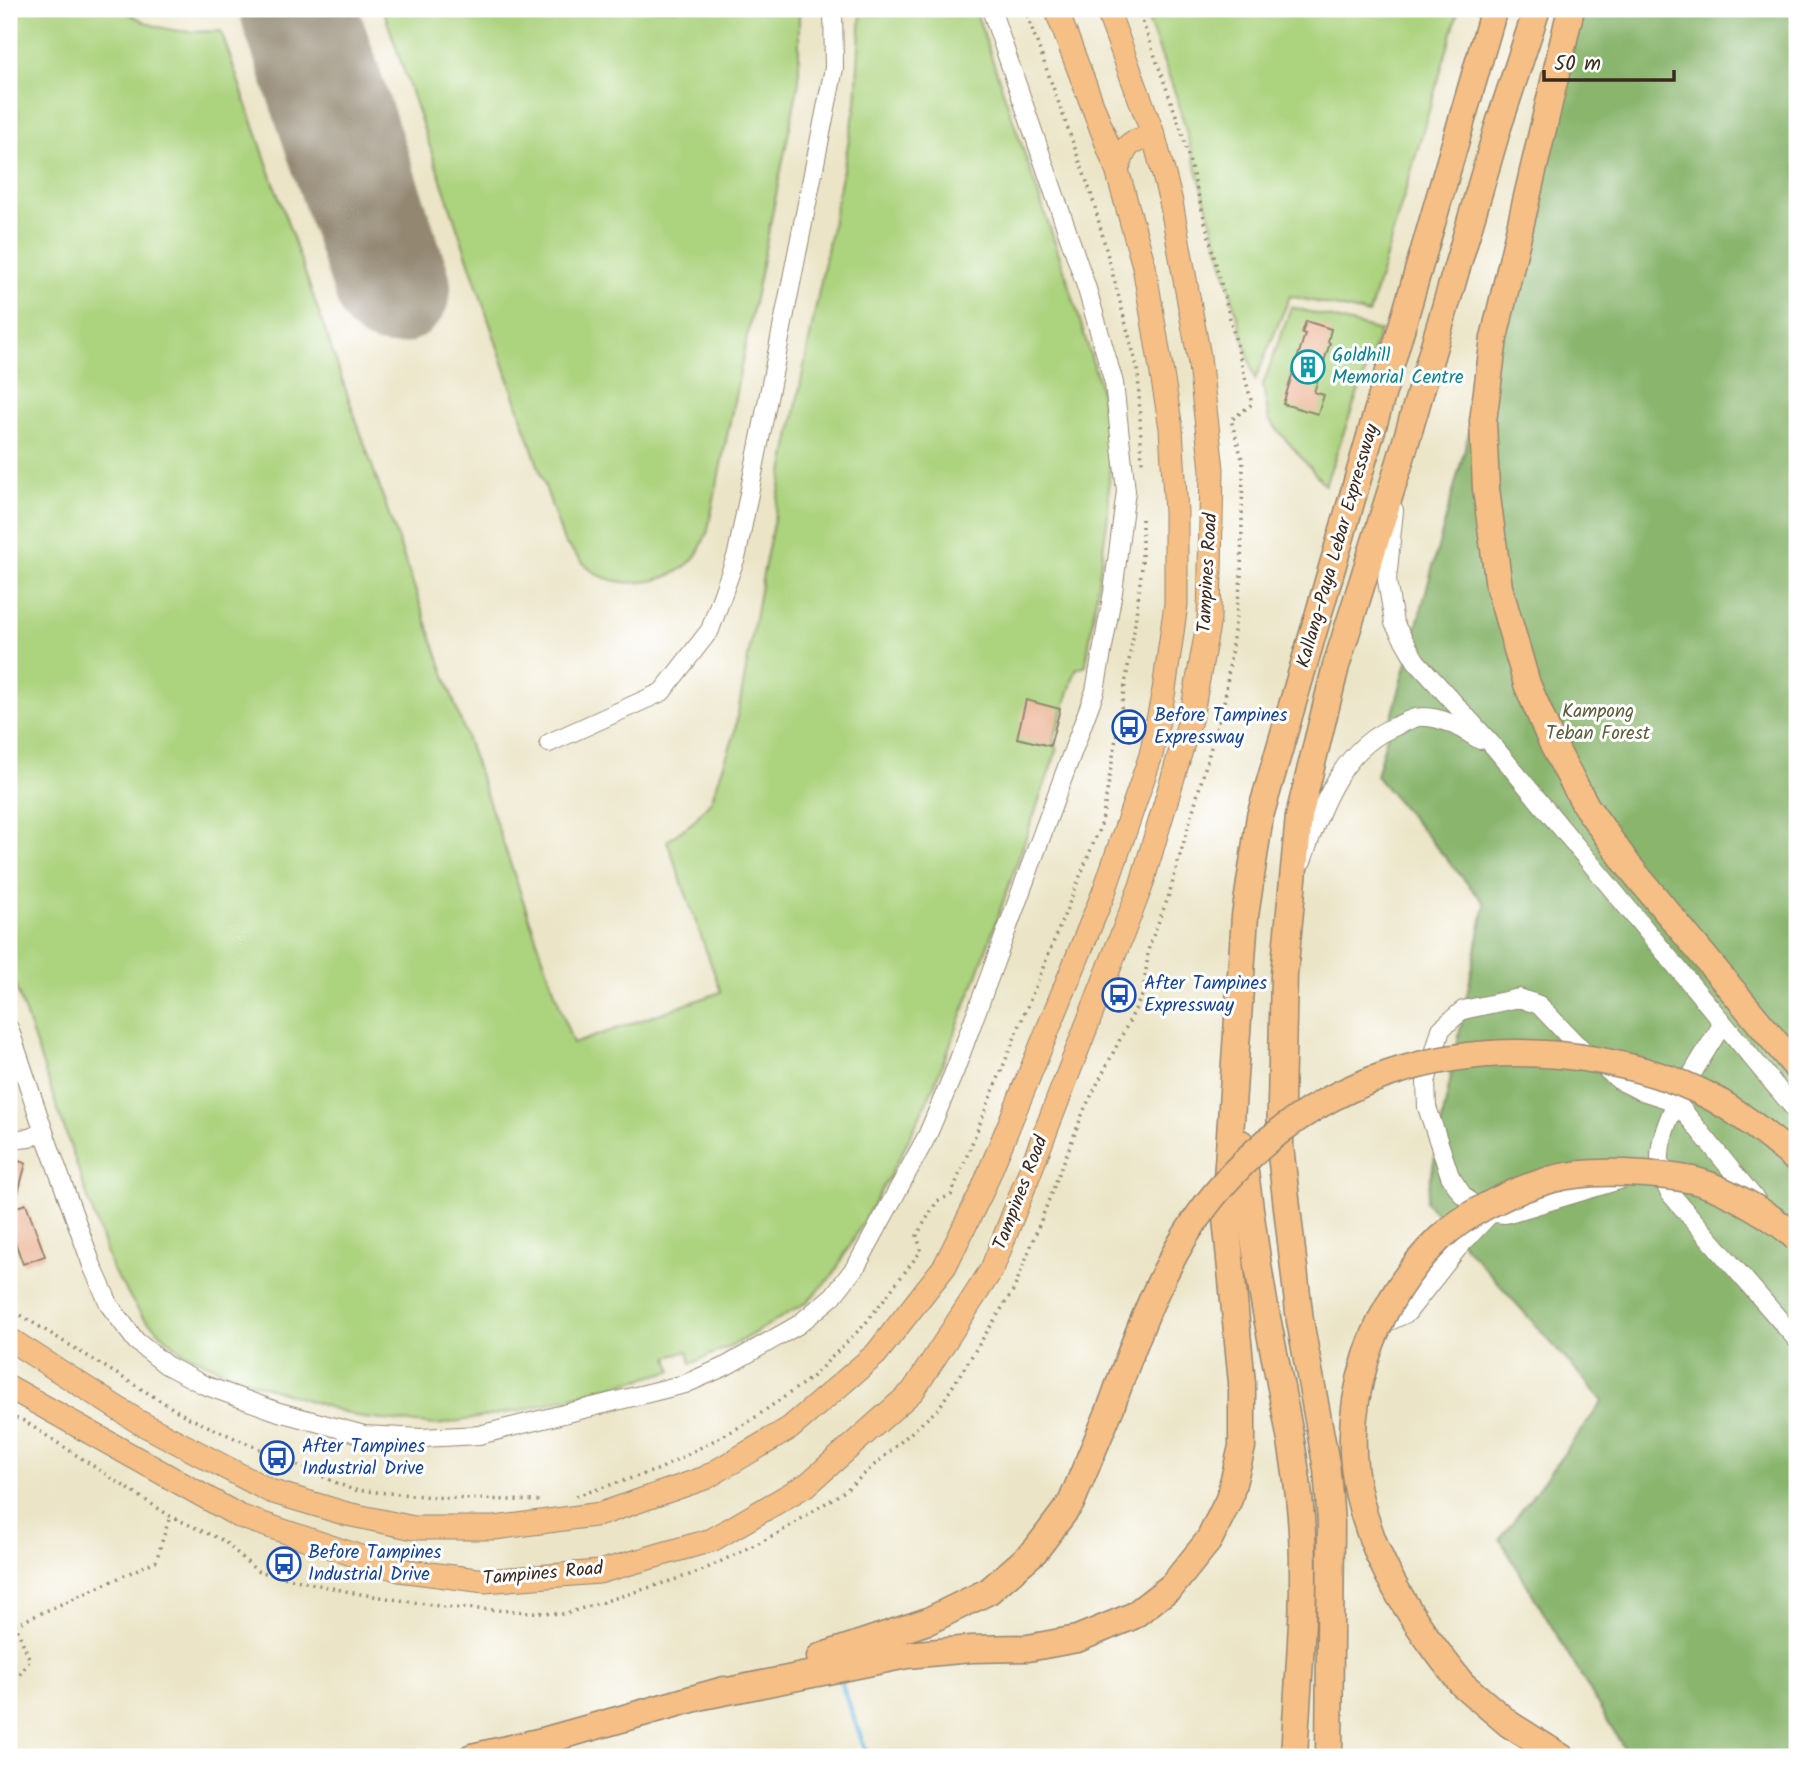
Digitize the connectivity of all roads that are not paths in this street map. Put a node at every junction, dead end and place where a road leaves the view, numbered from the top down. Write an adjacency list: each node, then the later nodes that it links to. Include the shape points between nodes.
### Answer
1 (833, 9): 11 (lane, via 834,68 737,554 710,630 662,692)
2 (991, 9): 20 (lane, via 1087,289 1114,383 1126,491 1095,691 927,1136 857,1265 833,1296 798,1325 685,1384 479,1435 364,1435 204,1385 166,1365 136,1341 110,1306 93,1268)
3 (1056, 9): 9 (main road, Tampines Road)
4 (1107, 9): 8 (main road, Tampines Road)
5 (1494, 9): 17 (highway, Kallang-Paya Lebar Expressway, via 1260,816 1245,916)
6 (1537, 9): 10 (highway)
7 (1571, 9): 16 (highway, via 1494,338 1483,421 1486,489 1499,587 1527,684 1586,806 1628,865)
8 (1154, 137): 9 (main road, via 1133,141); 30 (main road, Tampines Road, via 1183,263 1212,469 1209,619 1192,713 1141,886 992,1269 913,1391 808,1484 712,1539 599,1572 485,1581 399,1570 239,1516)
9 (1117, 170): 28 (main road, Tampines Road, via 1144,266 1161,359 1176,513 1176,604 1151,755 1104,892 982,1191 945,1266 876,1354 790,1428 705,1478 601,1514 495,1528 414,1528 270,1491 139,1422)
10 (1399, 466): 12 (lane, via 1387,580 1394,623 1416,661); 13 (highway, via 1336,666 1299,816)
11 (549, 744)
12 (1495, 748): 13 (lane, via 1449,722 1420,716 1380,732 1349,758 1323,803); 14 (lane)
13 (1293, 886): 34 (highway, via 1284,974 1280,1146 1293,1273 1327,1469 1331,1523)
14 (1723, 1023): 18 (lane); 19 (lane)
15 (9, 1028): 20 (lane)
16 (1797, 1068)
17 (1234, 1093): 31 (highway, via 1225,1208 1242,1383 1242,1447 1229,1499 1209,1540 1172,1586 1133,1616 1077,1639 1028,1648 907,1655); 33 (highway, via 1301,1521 1303,1585)
18 (1676, 1102): 23 (lane); 24 (lane, via 1619,1080 1539,1005 1519,998 1464,1010 1441,1029 1426,1082 1427,1107 1450,1176 1475,1207); 26 (lane)
19 (1797, 1112)
20 (44, 1132): 21 (lane)
21 (9, 1140)
22 (1797, 1160): 31 (highway, bridge, via 1709,1096 1626,1065 1570,1055 1525,1051 1467,1054 1405,1069 1342,1092 1293,1121 1248,1157 1191,1226 1137,1335 1071,1503 1035,1551 989,1591 928,1621)
23 (1660, 1168): 24 (lane, via 1506,1214); 29 (lane, via 1669,1192)
24 (1491, 1213): 27 (lane, via 1407,1313 1392,1320)
25 (1797, 1239): 35 (highway, bridge, via 1737,1199 1695,1180 1605,1172 1543,1181 1494,1201 1441,1237 1395,1293 1366,1357 1352,1436 1358,1494 1372,1541 1393,1587 1462,1684 1509,1724)
26 (1797, 1251)
27 (1379, 1319)
28 (9, 1339)
29 (1797, 1340)
30 (9, 1387)
31 (708, 1695): 32 (highway)
32 (472, 1757)
33 (1294, 1757)
34 (1329, 1757)
35 (1561, 1757)

